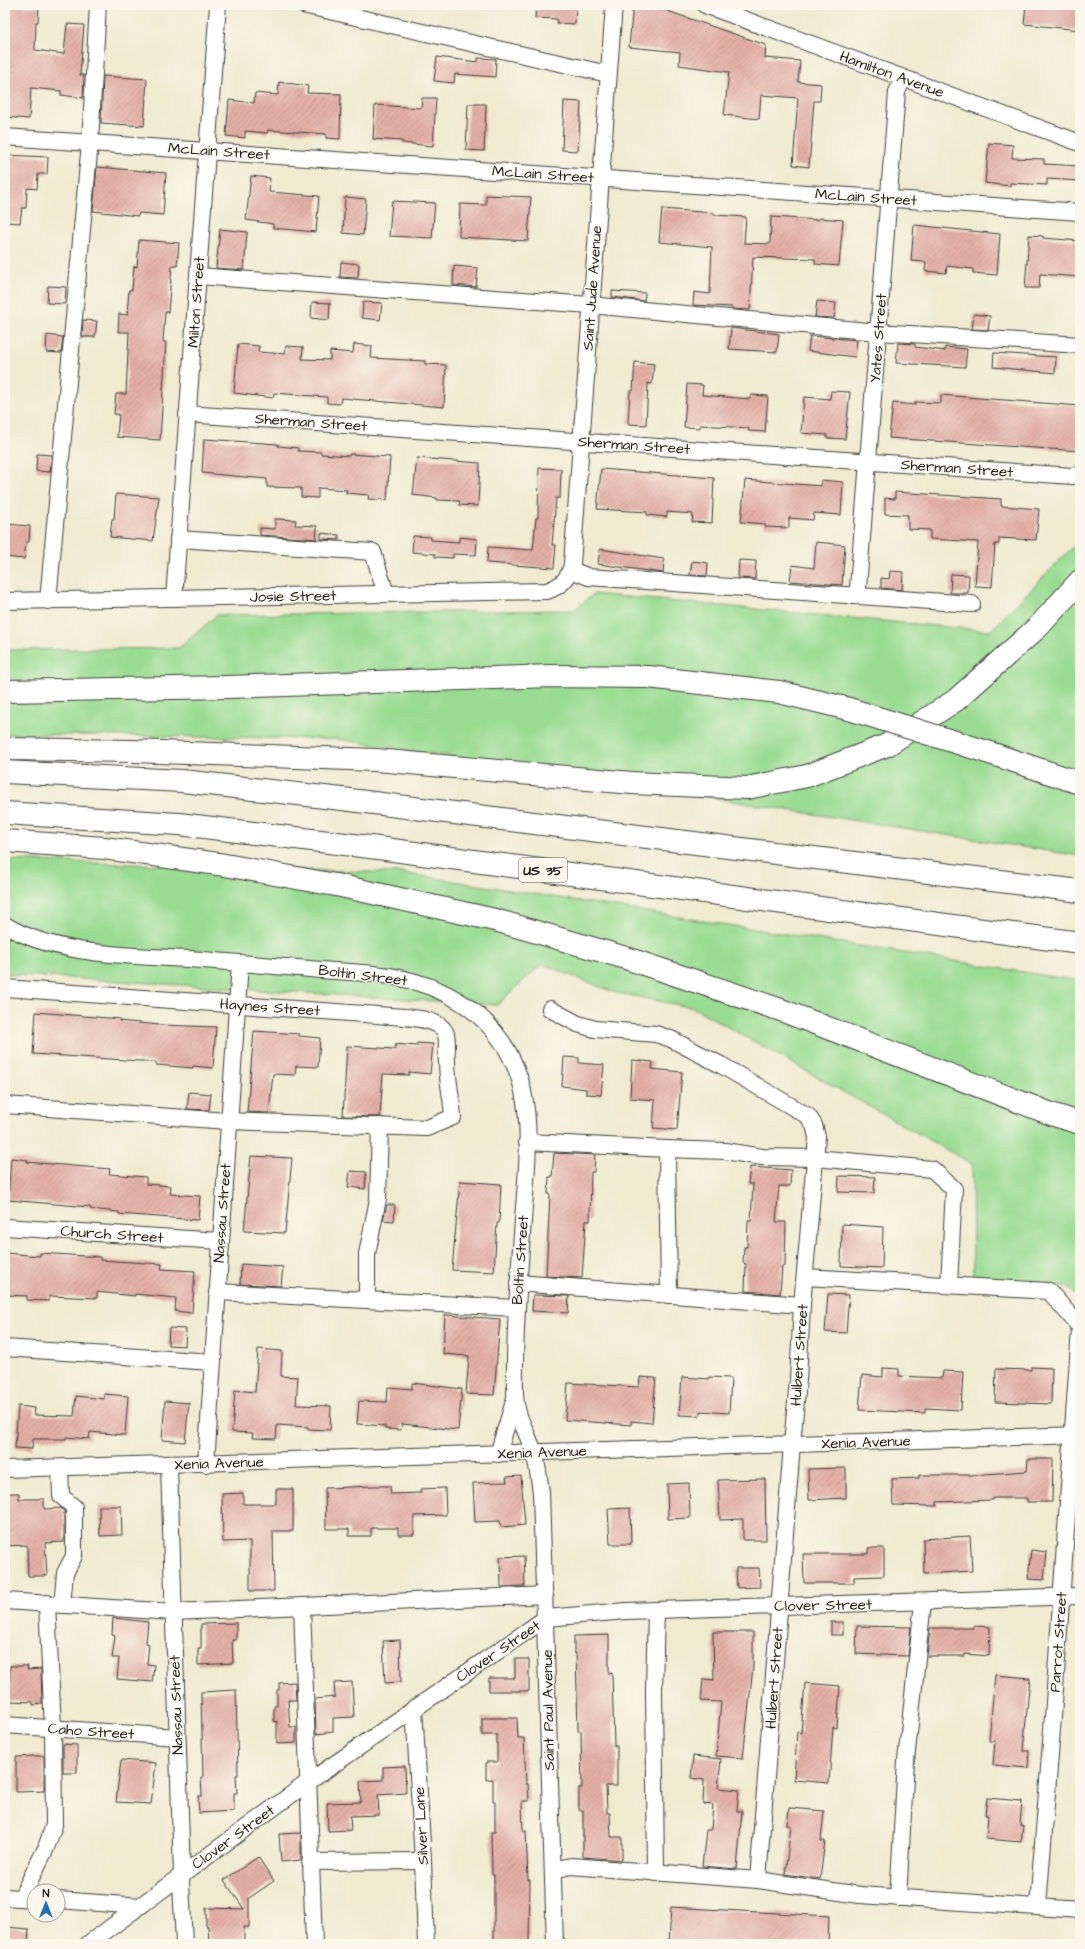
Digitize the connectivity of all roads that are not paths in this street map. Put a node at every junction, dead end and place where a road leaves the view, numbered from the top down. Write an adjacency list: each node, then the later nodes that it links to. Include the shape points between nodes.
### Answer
1 (98, 5): 9 (street)
2 (218, 5): 11 (street, Milton Street)
3 (303, 5): 6 (street)
4 (614, 5): 6 (street, Saint Jude Avenue)
5 (705, 5): 7 (street, Hamilton Avenue)
6 (608, 74): 12 (street, Saint Jude Avenue)
7 (903, 78): 10 (street, Hamilton Avenue); 13 (street, Yates Street, via 897,92)
8 (5, 137): 9 (street, McLain Street)
9 (90, 142): 11 (street, McLain Street); 29 (street)
10 (1080, 143)
11 (207, 150): 12 (street, McLain Street); 15 (street, Milton Street)
12 (600, 178): 13 (street, McLain Street); 16 (street, Saint Jude Avenue)
13 (888, 198): 14 (street, McLain Street); 17 (street, Yates Street)
14 (1080, 212)
15 (198, 276): 16 (street); 19 (street, Milton Street)
16 (590, 305): 17 (street); 20 (street, Saint Jude Avenue)
17 (878, 332): 18 (street); 21 (street, Yates Street)
18 (1080, 346)
19 (188, 414): 20 (street, Sherman Street); 23 (street, Milton Street)
20 (582, 442): 21 (street, Sherman Street); 24 (street, Saint Jude Avenue)
21 (868, 461): 22 (street, Sherman Street, via 1072,476); 27 (street, Yates Street, via 858,588 857,593)
22 (1080, 474)
23 (178, 538): 26 (street, via 373,552); 28 (street, Milton Street)
24 (571, 570): 26 (street, Josie Street, via 558,587 547,591); 27 (street, via 589,577)
25 (1080, 581): 33 (highway, via 1038,627 956,700 887,745 807,776 747,788 632,783 376,760)
26 (386, 594): 28 (street, Josie Street)
27 (852, 596): 31 (street)
28 (174, 598): 29 (street, Josie Street)
29 (48, 601): 30 (street, Josie Street)
30 (5, 602)
31 (972, 604)
32 (5, 691): 35 (highway, bridge, via 228,687 551,676 648,677 779,692 849,708)
33 (5, 749)
34 (5, 772): 38 (highway, via 190,782)
35 (1080, 783)
36 (5, 813): 40 (highway, US 35, via 179,824 370,847)
37 (5, 841): 47 (highway, via 104,848 225,865 342,886 495,920 626,958 780,1010)
38 (1080, 891)
39 (5, 925): 41 (street, Boltin Street, via 38,940 110,954)
40 (1080, 943)
41 (240, 963): 43 (street, Nassau Street); 49 (street, Boltin Street, via 393,976 422,983 449,994 472,1008 494,1030 517,1070 523,1093)
42 (5, 988): 43 (street, Haynes Street)
43 (237, 1005): 46 (street, Nassau Street); 48 (street, Haynes Street, via 432,1020 441,1027 446,1033 453,1117 426,1128)
44 (550, 1009): 51 (street, Hulbert Street, via 595,1030 656,1034 721,1065 808,1116 817,1137)
45 (5, 1105): 46 (street)
46 (228, 1121): 48 (street); 53 (street, Nassau Street)
47 (1080, 1123)
48 (380, 1126): 59 (street, via 378,1199 367,1254)
49 (526, 1142): 50 (street); 55 (street, Boltin Street, via 527,1164)
50 (667, 1149): 51 (street, via 726,1151 762,1157); 58 (street)
51 (816, 1158): 54 (street, Hulbert Street); 56 (street, via 932,1169 954,1189)
52 (5, 1227): 53 (street, Church Street)
53 (220, 1241): 57 (street, Nassau Street)
54 (805, 1277): 56 (street); 60 (street, Hulbert Street)
55 (518, 1283): 58 (street); 61 (street, Boltin Street)
56 (949, 1285): 62 (street, via 1049,1291)
57 (217, 1292): 59 (street); 64 (street, Nassau Street)
58 (668, 1295): 60 (street)
59 (367, 1300): 61 (street)
60 (802, 1305): 67 (street, Hulbert Street)
61 (517, 1308): 65 (street, Boltin Street)
62 (1080, 1328): 66 (street, Parrot Street)
63 (5, 1348): 64 (street)
64 (212, 1362): 70 (street, Nassau Street)
65 (515, 1396): 68 (street, Boltin Street, via 522,1427); 69 (street)
66 (1076, 1435): 67 (street, Xenia Avenue); 76 (street, Parrot Street)
67 (792, 1444): 68 (street, Xenia Avenue); 81 (street, Hulbert Street)
68 (534, 1453): 69 (street, Xenia Avenue); 74 (street, Saint Paul Avenue, via 542,1492)
69 (498, 1454): 70 (street, Xenia Avenue)
70 (206, 1464): 71 (street, Xenia Avenue)
71 (169, 1465): 72 (street, Xenia Avenue); 83 (street, Nassau Street)
72 (60, 1468): 73 (street, Xenia Avenue); 79 (street, via 61,1496 74,1507 74,1556 65,1573)
73 (5, 1469)
74 (545, 1595): 80 (street); 84 (street, Saint Paul Avenue)
75 (1080, 1596): 76 (street, Clover Street)
76 (1061, 1597): 78 (street, Clover Street); 102 (street, Parrot Street)
77 (5, 1601): 79 (street)
78 (922, 1602): 81 (street, Clover Street); 99 (street, via 906,1761)
79 (55, 1604): 83 (street); 87 (street)
80 (302, 1606): 83 (street); 89 (street)
81 (780, 1606): 82 (street, Clover Street); 95 (street, Hulbert Street)
82 (656, 1610): 84 (street, Clover Street); 93 (street)
83 (173, 1612): 88 (street, Nassau Street)
84 (546, 1618): 85 (street, Clover Street); 92 (street, Saint Paul Avenue)
85 (414, 1708): 89 (street, Clover Street); 90 (street, Silver Lane)
86 (5, 1726): 87 (street, Caho Street)
87 (53, 1729): 88 (street, Caho Street); 96 (street, via 54,1825)
88 (177, 1737): 94 (street, Nassau Street)
89 (307, 1783): 91 (street); 94 (street, Clover Street)
90 (423, 1861): 91 (street); 107 (street, Silver Lane)
91 (310, 1862): 106 (street)
92 (553, 1870): 93 (street, via 571,1866); 108 (street, Saint Paul Avenue)
93 (656, 1873): 95 (street)
94 (182, 1875): 101 (street, Clover Street); 105 (street, Nassau Street)
95 (758, 1880): 99 (street)
96 (33, 1883)
97 (5, 1897): 98 (street)
98 (26, 1898)
99 (898, 1898): 102 (street)
100 (66, 1901): 101 (street)
101 (140, 1906): 104 (street, Clover Street)
102 (1038, 1906): 103 (street)
103 (1080, 1910)
104 (88, 1944)
105 (184, 1944)
106 (314, 1944)
107 (426, 1944)
108 (555, 1944)

